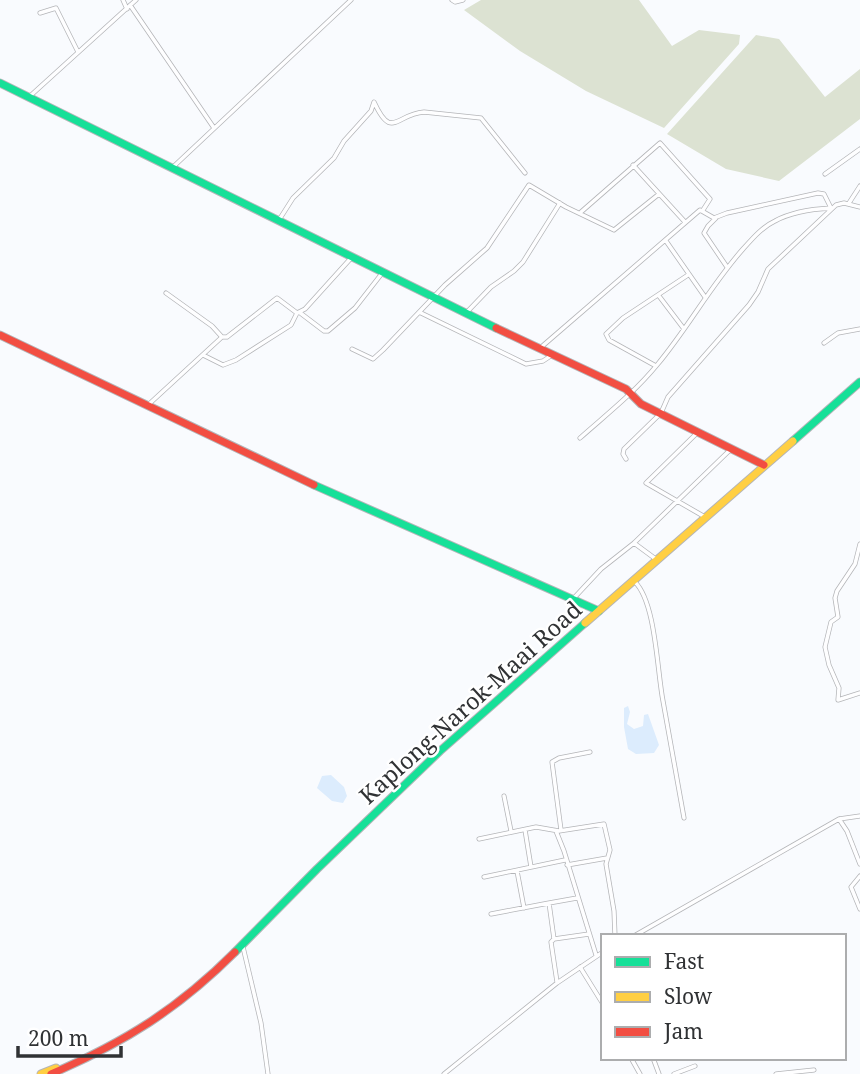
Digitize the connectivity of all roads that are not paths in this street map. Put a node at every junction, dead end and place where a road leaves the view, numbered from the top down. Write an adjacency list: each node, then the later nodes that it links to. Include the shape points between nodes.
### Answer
1 (123, 0): 6 (street)
2 (136, 0): 6 (street)
3 (351, 0): 11 (street)
4 (452, 0): 5 (street)
5 (463, 0)
6 (128, 7): 8 (street); 11 (street)
7 (40, 13): 8 (street, via 56,8)
8 (78, 52): 10 (street)
9 (0, 83): 10 (main road)
10 (29, 97): 14 (main road)
11 (214, 128): 14 (street)
12 (860, 149): 16 (street)
13 (633, 165): 19 (street); 24 (street, via 660,143 710,199); 25 (street)
14 (172, 168): 27 (main road)
15 (525, 173): 27 (street, via 481,118 424,112 394,123 380,116 374,102 334,158 293,198)
16 (825, 174)
17 (860, 186): 18 (street)
18 (858, 192): 21 (street)
19 (659, 194): 25 (street, via 614,230); 28 (street)
20 (561, 203): 25 (street); 35 (street, via 529,185 486,247); 39 (street, via 523,262)
21 (849, 204): 22 (street); 23 (street)
22 (860, 206)
23 (831, 208): 26 (street, via 824,194 818,193); 31 (street, via 770,223); 54 (street, via 768,269 749,305 668,397)
24 (704, 210): 26 (street); 28 (street)
25 (580, 213)
26 (716, 218): 31 (street, via 704,233)
27 (279, 220): 30 (main road)
28 (685, 222): 29 (street)
29 (666, 241): 33 (street); 47 (street)
30 (353, 257): 32 (main road); 40 (street)
31 (727, 267): 37 (street)
32 (383, 272): 35 (main road); 40 (street, via 355,308 328,331)
33 (688, 275): 36 (street); 37 (street)
34 (166, 293): 44 (street)
35 (433, 296): 38 (street); 39 (main road)
36 (659, 296): 41 (street); 50 (street, via 606,334)
37 (705, 297): 41 (street)
38 (419, 312): 46 (street, via 373,359); 49 (street, via 526,364)
39 (467, 312): 47 (main road)
40 (298, 313): 44 (street, via 278,298); 48 (street, via 290,325 236,360 223,365)
41 (684, 329): 50 (street)
42 (860, 329): 45 (street, via 838,333)
43 (0, 335): 53 (main road)
44 (222, 337): 48 (street)
45 (824, 342)
46 (352, 349)
47 (539, 349): 49 (main road)
48 (203, 355): 53 (street)
49 (552, 355): 52 (main road, via 621,386)
50 (656, 366): 52 (street)
51 (860, 382): 59 (main road, Kaplong-Narok-Maai Road)
52 (631, 395): 54 (main road); 56 (street)
53 (148, 405): 66 (main road, via 336,496)
54 (661, 413): 55 (main road); 58 (street, via 624,449)
55 (697, 433): 57 (main road); 60 (street, via 646,483)
56 (580, 438)
57 (732, 449): 59 (main road); 60 (street)
58 (626, 459)
59 (765, 465): 61 (main road, Kaplong-Narok-Maai Road)
60 (679, 500): 61 (street); 62 (street)
61 (705, 517): 64 (main road, Kaplong-Narok-Maai Road)
62 (634, 543): 64 (street); 66 (street)
63 (860, 544): 68 (street, via 855,564 837,591 838,617 831,622 825,647 839,688 838,701)
64 (657, 559): 65 (main road, Kaplong-Narok-Maai Road)
65 (634, 580): 67 (main road, Kaplong-Narok-Maai Road); 72 (street, via 642,589 653,633)
66 (573, 599): 67 (main road)
67 (599, 611): 94 (main road, Kaplong-Narok-Maai Road, via 430,760)
68 (860, 693)
69 (590, 752): 75 (street, via 552,762)
70 (504, 796): 76 (street)
71 (860, 816): 73 (street)
72 (684, 818)
73 (839, 819): 80 (street); 92 (street)
74 (525, 830): 75 (street); 76 (street); 81 (street)
75 (559, 831): 78 (street, via 603,824 610,850); 79 (street)
76 (511, 832): 77 (street)
77 (479, 839)
78 (607, 858): 79 (street); 91 (street)
79 (566, 863): 81 (street); 85 (street)
80 (860, 864)
81 (531, 867): 82 (street)
82 (517, 871): 84 (street); 87 (street)
83 (860, 876): 88 (street, via 851,887)
84 (484, 877)
85 (577, 898): 86 (street); 90 (street)
86 (549, 903): 87 (street); 93 (street)
87 (524, 908): 89 (street)
88 (860, 909)
89 (491, 914)
90 (589, 934): 93 (street); 96 (street)
91 (615, 934)
92 (638, 934)
93 (554, 939): 98 (street, via 550,945)
94 (242, 945): 100 (main road, Kaplong-Narok-Maai Road, via 173,1007); 105 (street)
95 (601, 953): 96 (street)
96 (596, 956): 97 (street)
97 (580, 967): 98 (street); 99 (street)
98 (557, 983): 106 (street)
99 (601, 1001)
100 (106, 1049): 103 (main road, Kaplong-Narok-Maai Road); 104 (main road, Kaplong-Narok-Maai Road)
101 (695, 1066): 107 (street)
102 (814, 1070): 108 (street)
103 (41, 1074)
104 (51, 1074)
105 (268, 1074)
106 (444, 1074)
107 (674, 1074)
108 (776, 1074)

